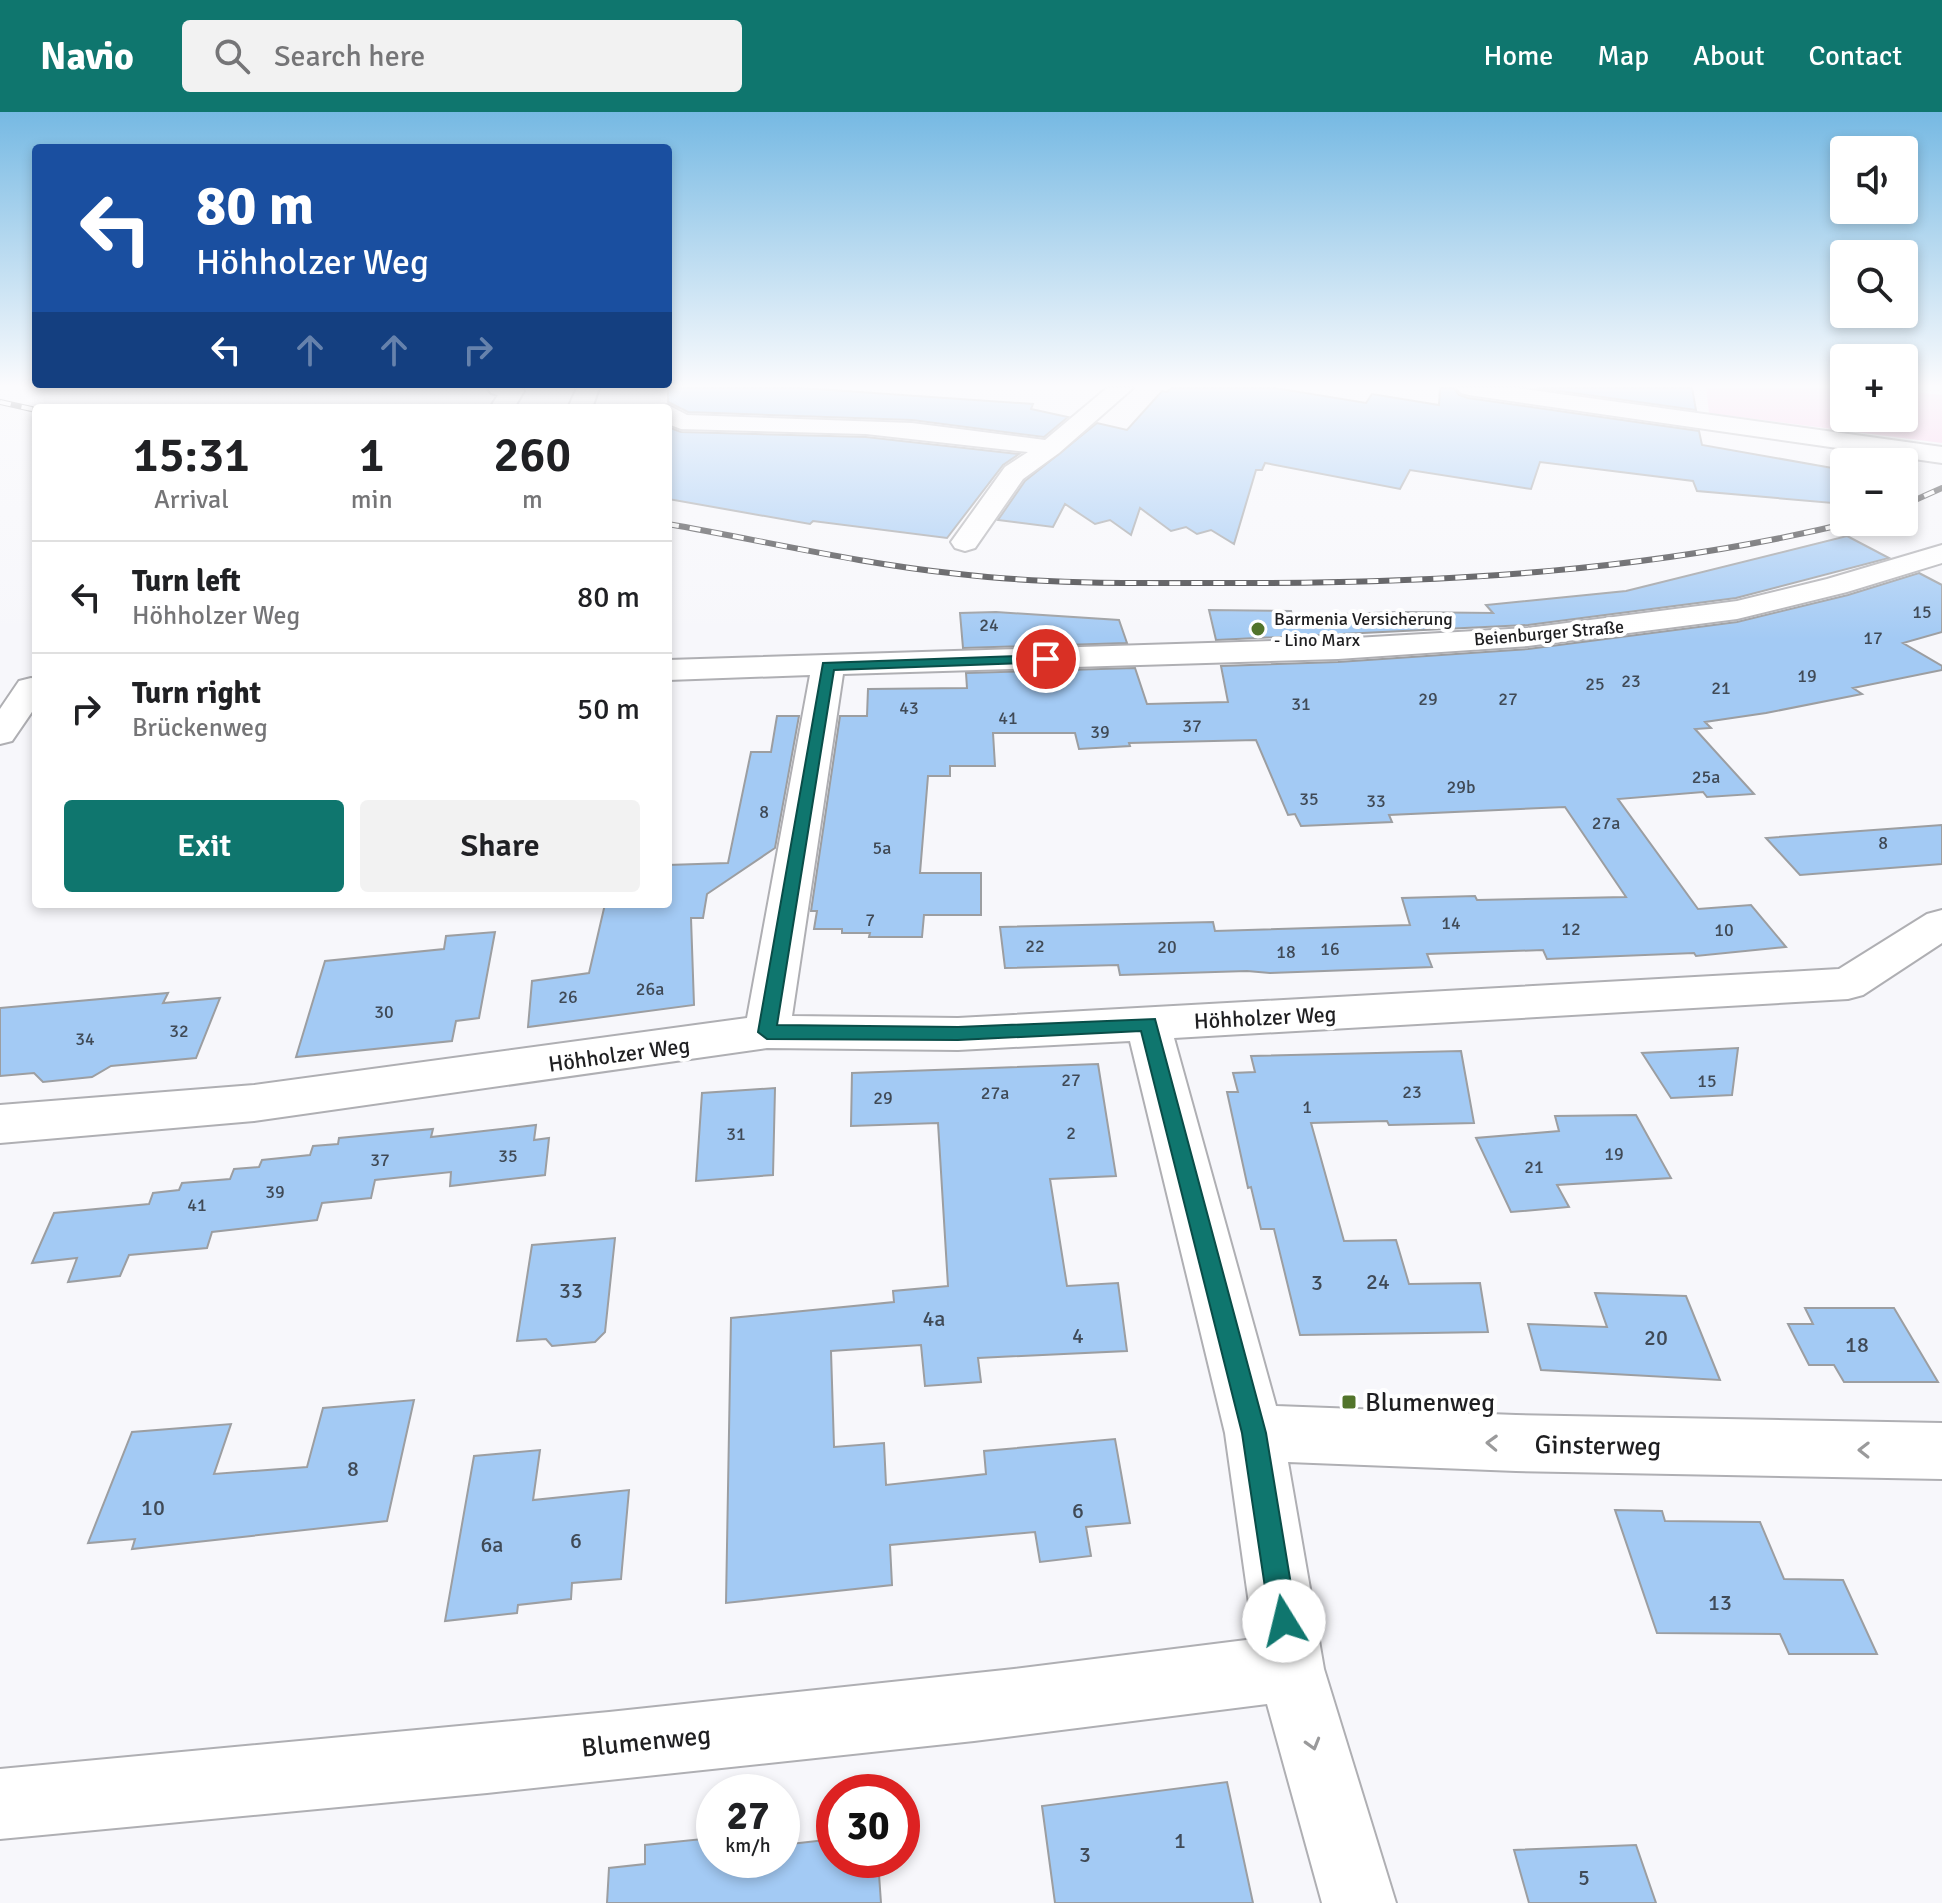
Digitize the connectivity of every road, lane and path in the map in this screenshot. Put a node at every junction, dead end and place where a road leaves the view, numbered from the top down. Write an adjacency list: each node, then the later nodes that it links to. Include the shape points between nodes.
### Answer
1 (1016, 472): 2 (street)
2 (965, 542)
3 (1942, 554): 4 (street, Beienburger Straße, via 1737,610 1528,637 1338,649)
4 (828, 666): 5 (street, Beienburger Straße); 10 (street)
5 (672, 670)
6 (22, 688): 7 (street)
7 (0, 734)
8 (1942, 924): 9 (street, Höhholzer Weg, via 1848,984)
9 (1148, 1023): 10 (street, Höhholzer Weg, via 958,1034); 12 (street)
10 (767, 1032): 11 (street, Höhholzer Weg, via 269,1101)
11 (0, 1124)
12 (1254, 1433): 13 (street, Ginsterweg, one-way to 12); 14 (street)
13 (1942, 1451)
14 (1291, 1669): 15 (street, Blumenweg, via 1216,1673 980,1706); 16 (street, one-way to 16)
15 (0, 1804)
16 (1352, 1877)

